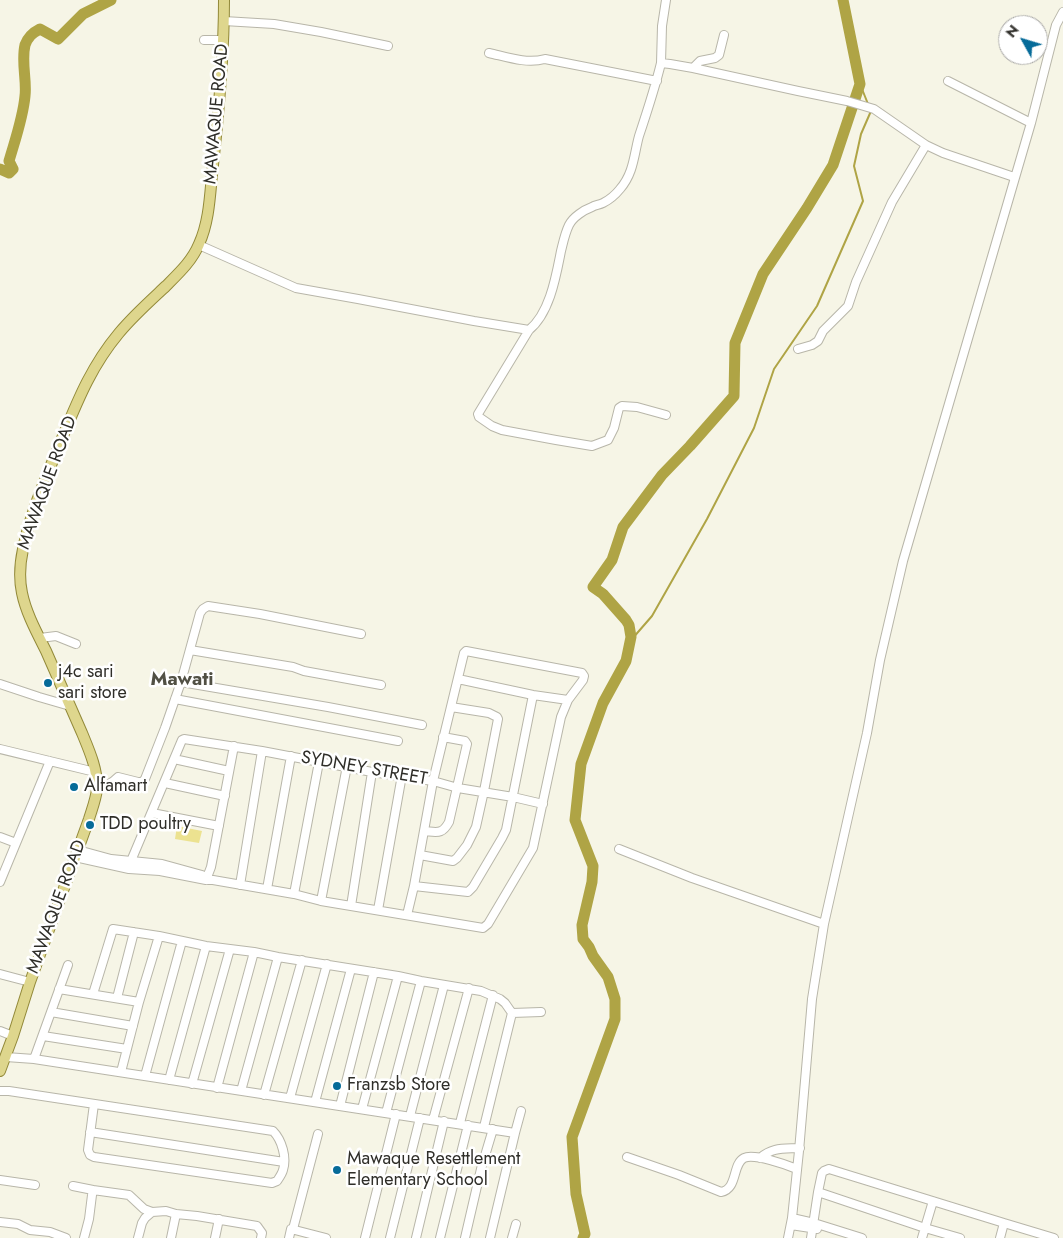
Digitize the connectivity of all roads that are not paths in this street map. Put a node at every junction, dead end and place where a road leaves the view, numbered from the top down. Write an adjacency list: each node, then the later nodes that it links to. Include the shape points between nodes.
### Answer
1 (224, 0): 4 (main road, MAWAQUE ROAD)
2 (666, 0): 10 (street)
3 (1063, 12): 14 (street, via 1056,25)
4 (224, 20): 7 (main road, MAWAQUE ROAD); 8 (street, via 274,24)
5 (724, 35): 11 (street, via 719,55 700,61)
6 (204, 40): 7 (street)
7 (223, 40): 17 (main road, MAWAQUE ROAD, via 209,204)
8 (388, 46)
9 (489, 52): 12 (street, via 513,59 545,59)
10 (661, 63): 11 (street); 12 (street)
11 (693, 68): 15 (street, via 874,109)
12 (657, 81): 18 (street, via 632,171 612,196 581,213 569,224 545,308)
13 (948, 81): 14 (street)
14 (1030, 123): 16 (street)
15 (926, 145): 16 (street); 19 (street, via 892,202 848,306 823,331 818,341)
16 (1014, 177): 78 (street, via 903,561)
17 (199, 245): 18 (street, via 296,288); 22 (main road, MAWAQUE ROAD, via 184,268 104,352 81,391 47,475 31,519 20,567 23,596)
18 (529, 330): 20 (street, via 478,414 483,421 502,430 592,446 608,440 622,406)
19 (798, 349)
20 (666, 415)
21 (361, 634): 24 (street, via 208,606 200,613)
22 (40, 638): 23 (street, via 55,636); 32 (main road, MAWAQUE ROAD)
23 (76, 644)
24 (190, 650): 26 (street); 28 (street)
25 (458, 679): 29 (street); 31 (street, via 466,651 582,673 583,680); 33 (street)
26 (181, 682): 30 (street); 34 (street)
27 (0, 684): 32 (street)
28 (381, 685)
29 (533, 695): 31 (street); 56 (street)
30 (175, 699): 36 (street); 50 (street, via 145,779 138,782 118,777)
31 (568, 700): 57 (street, via 561,717)
32 (70, 706): 46 (main road, MAWAQUE ROAD)
33 (450, 707): 35 (street); 54 (street, via 489,713 498,719)
34 (422, 725)
35 (443, 737): 49 (street); 53 (street, via 466,743)
36 (398, 741)
37 (234, 746): 39 (street, SYDNEY STREET); 41 (street, SYDNEY STREET, via 184,739); 45 (street)
38 (0, 749): 42 (street)
39 (262, 751): 40 (street, SYDNEY STREET); 70 (street)
40 (292, 756): 43 (street, SYDNEY STREET); 72 (street)
41 (174, 759): 45 (street); 51 (street)
42 (50, 761): 46 (street); 63 (street)
43 (319, 762): 44 (street, SYDNEY STREET); 73 (street)
44 (347, 766): 47 (street, SYDNEY STREET); 74 (street)
45 (229, 771): 55 (street)
46 (95, 772): 52 (main road, MAWAQUE ROAD)
47 (372, 772): 48 (street, SYDNEY STREET); 75 (street)
48 (402, 776): 49 (street, SYDNEY STREET); 76 (street)
49 (433, 781): 53 (street, SYDNEY STREET); 61 (street)
50 (112, 783): 52 (street); 58 (street)
51 (165, 783): 55 (street); 59 (street)
52 (97, 788): 58 (main road, MAWAQUE ROAD)
53 (458, 788): 54 (street, SYDNEY STREET); 61 (street, via 446,828 438,832)
54 (484, 791): 56 (street, SYDNEY STREET); 66 (street, via 476,827 457,858 453,861)
55 (225, 796): 60 (street)
56 (513, 797): 57 (street, SYDNEY STREET); 71 (street, via 506,830 468,892)
57 (543, 804): 77 (street, via 532,852 485,927)
58 (93, 807): 65 (main road, MAWAQUE ROAD)
59 (152, 813): 60 (street); 67 (street)
60 (219, 826): 68 (street)
61 (424, 831): 66 (street)
62 (0, 837): 63 (street)
63 (16, 843): 69 (street)
64 (619, 849): 78 (street)
65 (77, 854): 67 (street); 94 (main road, MAWAQUE ROAD)
66 (420, 855): 71 (street)
67 (130, 865): 68 (street)
68 (209, 879): 70 (street)
69 (0, 882)
70 (240, 885): 72 (street)
71 (414, 886): 77 (street)
72 (267, 889): 73 (street)
73 (294, 894): 74 (street)
74 (321, 901): 75 (street)
75 (350, 906): 76 (street)
76 (378, 910): 77 (street)
77 (407, 915)
78 (824, 924): 140 (street, via 812,999)
79 (134, 932): 80 (street); 98 (street, via 112,930); 100 (street)
80 (159, 936): 81 (street); 101 (street)
81 (182, 941): 82 (street); 114 (street)
82 (206, 946): 83 (street); 115 (street)
83 (230, 949): 84 (street); 116 (street)
84 (254, 952): 85 (street); 117 (street)
85 (278, 957): 86 (street); 119 (street)
86 (302, 960): 87 (street); 120 (street)
87 (326, 964): 89 (street); 121 (street)
88 (68, 965): 97 (street)
89 (350, 969): 90 (street); 122 (street)
90 (374, 972): 92 (street); 124 (street)
91 (0, 974): 94 (street)
92 (398, 976): 93 (street); 125 (street)
93 (421, 981): 95 (street); 127 (street)
94 (30, 982): 107 (main road, MAWAQUE ROAD)
95 (444, 985): 96 (street); 129 (street)
96 (469, 988): 99 (street); 131 (street)
97 (59, 989): 98 (street); 102 (street)
98 (93, 994): 100 (street)
99 (493, 995): 104 (street); 133 (street)
100 (117, 998): 101 (street)
101 (140, 1002): 105 (street)
102 (51, 1012): 105 (street); 108 (street)
103 (541, 1012): 104 (street)
104 (512, 1013): 135 (street)
105 (133, 1026): 109 (street)
106 (0, 1031): 107 (street)
107 (13, 1036): 110 (main road, MAWAQUE ROAD)
108 (43, 1036): 109 (street); 111 (street)
109 (127, 1049): 113 (street)
110 (6, 1057): 111 (street); 112 (main road, MAWAQUE ROAD)
111 (34, 1059): 113 (street)
112 (0, 1071)
113 (121, 1072): 114 (street)
114 (145, 1076): 115 (street)
115 (169, 1080): 116 (street)
116 (192, 1084): 117 (street)
117 (217, 1088): 119 (street)
118 (0, 1091): 123 (street)
119 (241, 1091): 120 (street)
120 (264, 1095): 121 (street)
121 (290, 1098): 122 (street)
122 (315, 1102): 124 (street)
123 (94, 1104): 137 (street); 143 (street, via 273,1131 279,1138)
124 (340, 1106): 125 (street)
125 (362, 1109): 127 (street)
126 (522, 1110): 138 (street)
127 (386, 1113): 128 (street)
128 (396, 1114): 129 (street); 169 (street)
129 (410, 1116): 130 (street)
130 (420, 1118): 131 (street); 170 (street)
131 (433, 1120): 132 (street)
132 (444, 1121): 133 (street); 171 (street)
133 (460, 1123): 134 (street)
134 (468, 1125): 135 (street); 172 (street)
135 (484, 1127): 136 (street)
136 (492, 1129): 138 (street); 173 (street)
137 (90, 1132): 143 (street); 143 (street, via 88,1150 94,1157 272,1183 280,1177)
138 (515, 1132): 174 (street)
139 (318, 1134): 160 (street)
140 (800, 1148): 142 (street, via 775,1150); 144 (street)
141 (627, 1157): 142 (street, via 721,1192 731,1187 740,1160 751,1156)
142 (760, 1158): 144 (street)
143 (284, 1162)
144 (797, 1169): 154 (street)
145 (0, 1180): 146 (street)
146 (35, 1185)
147 (73, 1186): 148 (street)
148 (93, 1190): 151 (street, via 129,1195); 163 (street)
149 (818, 1192): 150 (street, via 822,1173 830,1170); 158 (street); 159 (street)
150 (933, 1201): 156 (street); 159 (street)
151 (152, 1212): 152 (street, via 166,1210); 164 (street, via 145,1218)
152 (176, 1214): 153 (street); 165 (street)
153 (219, 1219): 166 (street); 167 (street, via 257,1226 262,1233)
154 (791, 1221): 158 (street); 176 (street)
155 (0, 1222): 162 (street)
156 (1004, 1223): 182 (street); 183 (street)
157 (516, 1224): 175 (street)
158 (814, 1225): 177 (street); 178 (street); 179 (street)
159 (925, 1228): 180 (street); 181 (street)
160 (291, 1233): 161 (street)
161 (316, 1237): 168 (street)
162 (66, 1238)
163 (84, 1238)
164 (138, 1238)
165 (171, 1238)
166 (215, 1238)
167 (261, 1238)
168 (326, 1238)
169 (365, 1238)
170 (390, 1238)
171 (416, 1238)
172 (440, 1238)
173 (465, 1238)
174 (490, 1238)
175 (512, 1238)
176 (788, 1238)
177 (811, 1238)
178 (848, 1238)
179 (862, 1238)
180 (922, 1238)
181 (960, 1238)
182 (1000, 1238)
183 (1051, 1238)

